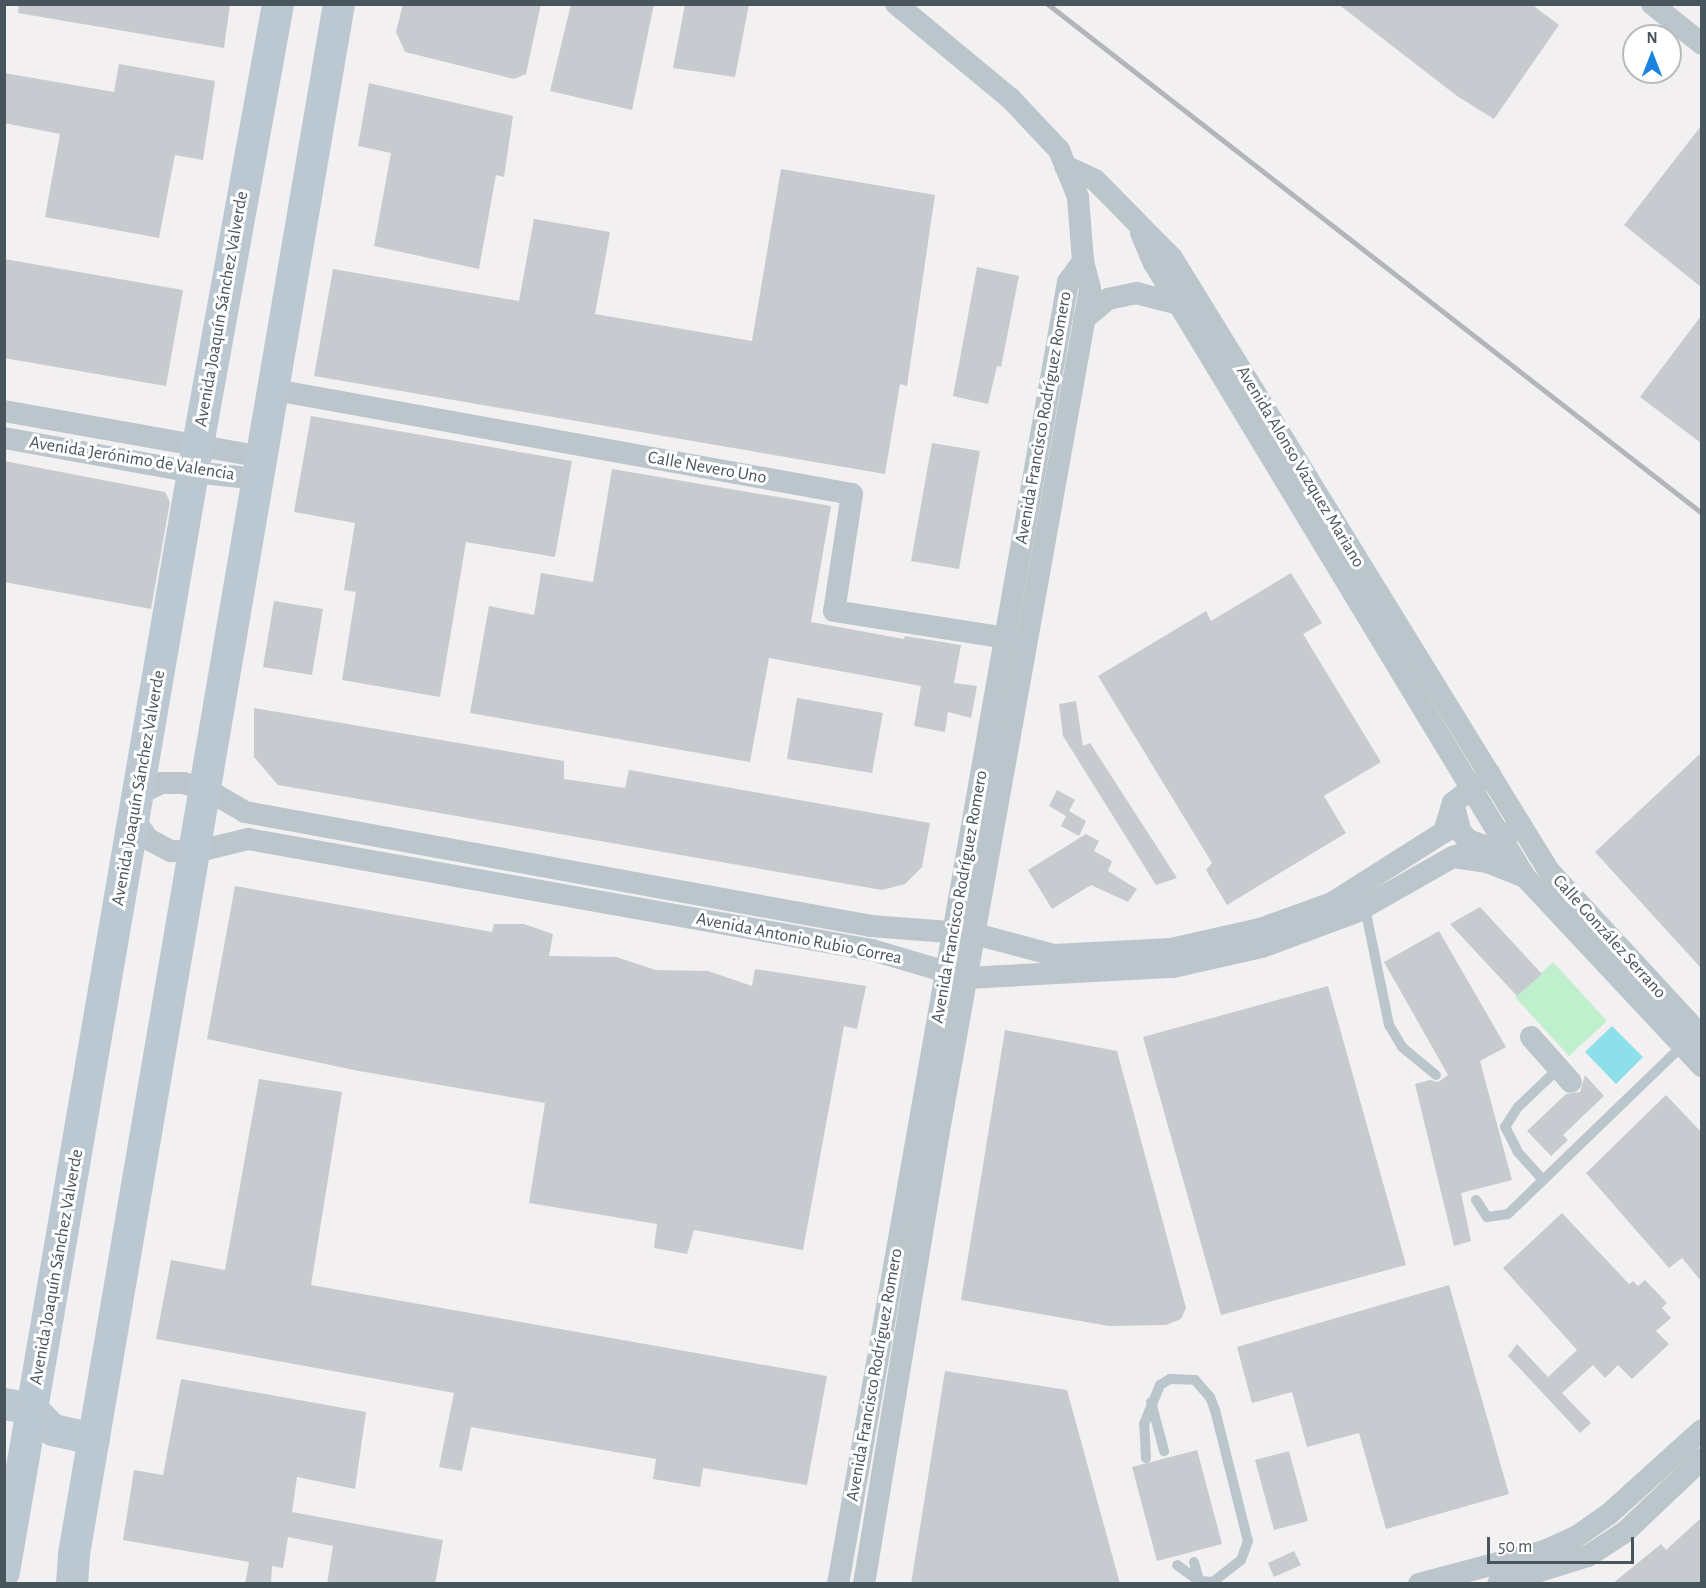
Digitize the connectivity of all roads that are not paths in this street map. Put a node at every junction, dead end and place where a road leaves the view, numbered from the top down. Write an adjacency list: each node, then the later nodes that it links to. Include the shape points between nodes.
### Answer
1 (278, 4): 14 (main road, Avenida Joaquín Sánchez Valverde)
2 (896, 4): 6 (street, via 1011,99 1059,150)
3 (1652, 4): 5 (street)
4 (339, 10): 11 (main road)
5 (1701, 44)
6 (1065, 166): 7 (street, via 1095,180); 8 (street, via 1078,197)
7 (1136, 221): 9 (street, Avenida Alonso Vazquez Mariano, via 1154,263); 17 (street, Avenida Alonso Vazquez Mariano, via 1172,258)
8 (1083, 261): 10 (street, Avenida Francisco Rodríguez Romero, via 1090,288); 16 (street, Avenida Francisco Rodríguez Romero, via 1068,282)
9 (1179, 304): 10 (street, via 1136,293 1108,299); 19 (street, Avenida Alonso Vazquez Mariano)
10 (1084, 319): 31 (street, Avenida Francisco Rodríguez Romero)
11 (275, 390): 15 (main road); 16 (street, Calle Nevero Uno, via 852,494 834,611)
12 (4, 411): 14 (street, Avenida Jerónimo de Valencia)
13 (4, 438): 14 (street, Avenida Jerónimo de Valencia)
14 (196, 459): 15 (street, Avenida Jerónimo de Valencia); 22 (main road, Avenida Joaquín Sánchez Valverde)
15 (261, 468): 18 (main road)
16 (1005, 638): 31 (street, Avenida Francisco Rodríguez Romero)
17 (1490, 774): 19 (street); 20 (street, Avenida Alonso Vazquez Mariano)
18 (206, 789): 22 (street, Avenida Antonio Rubio Correa, via 162,783); 26 (main road); 30 (street, Avenida Antonio Rubio Correa, via 245,812 871,926)
19 (1472, 789): 21 (street); 25 (street, Avenida Alonso Vazquez Mariano)
20 (1506, 800): 23 (street, Calle González Serrano)
21 (1453, 803): 24 (street); 25 (street, via 1461,832 1468,840)
22 (136, 807): 26 (street, Avenida Antonio Rubio Correa, via 155,843 171,852); 44 (main road, Avenida Joaquín Sánchez Valverde)
23 (1520, 823): 25 (street, Avenida Antonio Rubio Correa); 38 (street, Calle González Serrano, via 1550,871)
24 (1440, 835): 27 (street); 29 (street, Avenida Antonio Rubio Correa)
25 (1501, 847): 27 (street, Avenida Antonio Rubio Correa); 28 (street, Calle González Serrano)
26 (195, 852): 34 (street, Avenida Antonio Rubio Correa, via 248,839 872,950); 49 (main road)
27 (1453, 857): 28 (street, via 1487,862); 29 (street, Avenida Antonio Rubio Correa)
28 (1525, 877): 38 (street, Calle González Serrano)
29 (1356, 904): 33 (street, Avenida Antonio Rubio Correa, via 1262,947 1173,967); 40 (lane, via 1389,1025 1402,1047)
30 (921, 929): 31 (street, Avenida Antonio Rubio Correa); 34 (street, Avenida Francisco Rodríguez Romero, via 914,943)
31 (964, 933): 32 (street, Avenida Antonio Rubio Correa); 35 (street, Avenida Francisco Rodríguez Romero)
32 (1003, 942): 33 (street, Avenida Antonio Rubio Correa, via 1054,955); 36 (street, via 1002,960)
33 (1120, 961): 36 (street, Avenida Antonio Rubio Correa)
34 (916, 962): 35 (street, Avenida Antonio Rubio Correa)
35 (957, 975): 36 (street, Avenida Antonio Rubio Correa); 59 (street, Avenida Francisco Rodríguez Romero); 60 (street, Avenida Francisco Rodríguez Romero)
36 (992, 977)
37 (1531, 1037): 41 (street)
38 (1692, 1042): 39 (street, Calle González Serrano); 42 (lane)
39 (1701, 1066)
40 (1436, 1075)
41 (1565, 1075): 42 (lane, via 1518,1107 1505,1126 1518,1152)
42 (1543, 1180): 43 (lane, via 1508,1214 1496,1218 1488,1216)
43 (1476, 1200)
44 (38, 1370): 45 (main road, via 18,1390); 47 (main road, Avenida Joaquín Sánchez Valverde)
45 (4, 1394)
46 (1151, 1401): 50 (lane); 51 (lane, via 1144,1424); 57 (lane, via 1160,1385 1183,1377 1195,1380 1210,1397 1248,1541 1241,1560)
47 (22, 1424): 49 (main road); 55 (main road, Avenida Joaquín Sánchez Valverde)
48 (1701, 1430): 61 (street, via 1610,1514 1576,1538 1544,1551)
49 (94, 1439): 58 (main road)
50 (1164, 1451)
51 (1146, 1458)
52 (1701, 1459): 62 (street, via 1625,1532 1588,1556)
53 (1194, 1562): 56 (lane)
54 (1177, 1565): 56 (lane)
55 (4, 1572)
56 (1199, 1581): 57 (lane)
57 (1214, 1583)
58 (72, 1584)
59 (838, 1584)
60 (864, 1584)
61 (1419, 1584)
62 (1498, 1584)

